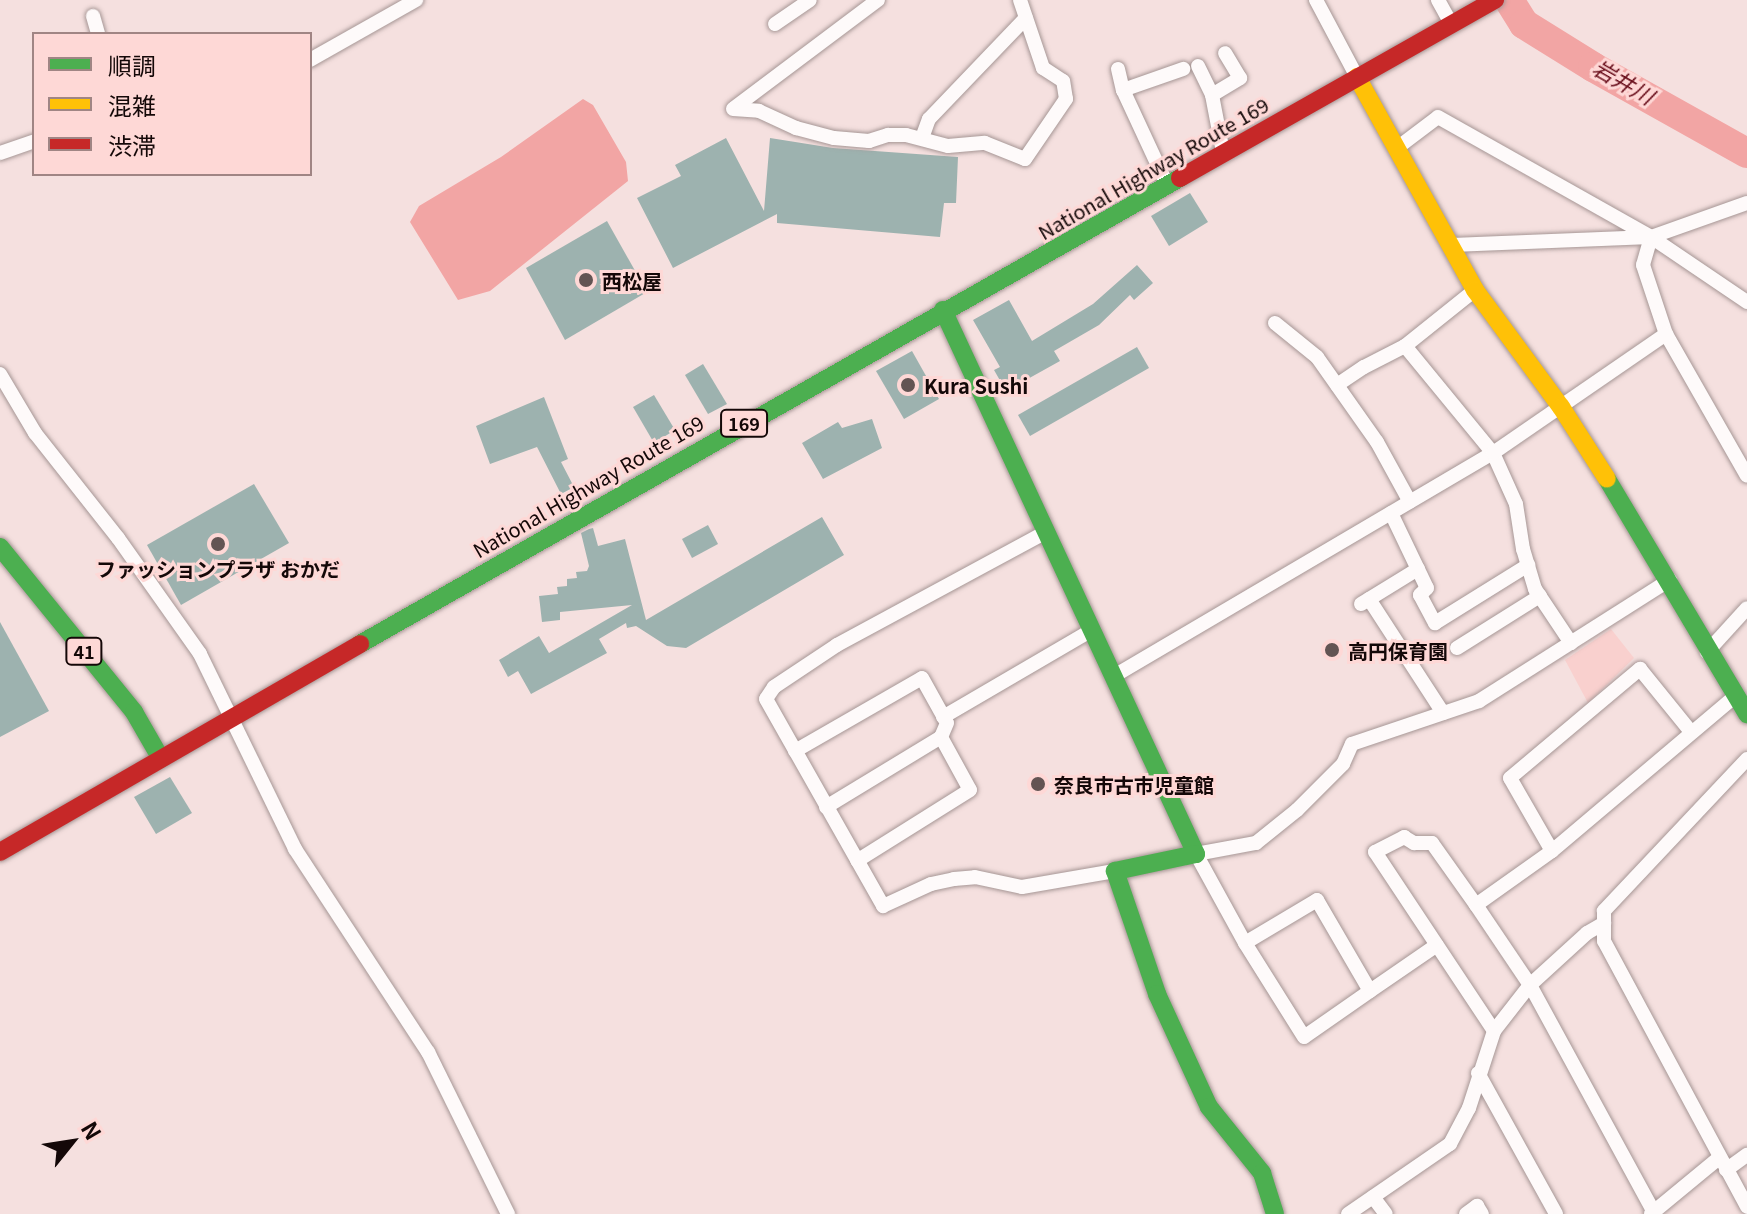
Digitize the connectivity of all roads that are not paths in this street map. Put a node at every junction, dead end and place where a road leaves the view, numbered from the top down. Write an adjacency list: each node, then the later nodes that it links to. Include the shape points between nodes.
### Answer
1 (416, 0): 14 (street)
2 (810, 0): 11 (street)
3 (878, 0): 19 (street, via 733,109 759,111 834,138)
4 (1020, 0): 9 (street)
5 (1316, 0): 16 (street)
6 (1438, 0): 10 (street)
7 (1494, 0): 10 (main road, National Highway Route 169 / 169)
8 (93, 16): 12 (street)
9 (1026, 18): 19 (street, via 929,119); 19 (street, via 1043,68 1063,81 1066,99 1025,159 985,143 948,146)
10 (1451, 23): 16 (main road, National Highway Route 169 / 169)
11 (775, 24)
12 (97, 32)
13 (1225, 53): 18 (street, via 1240,78)
14 (312, 59)
15 (1118, 69): 17 (street)
16 (1357, 77): 21 (main road); 22 (main road, National Highway Route 169 / 169)
17 (1123, 90): 18 (street, via 1190,67); 24 (street)
18 (1212, 95): 22 (street)
19 (922, 138)
20 (32, 142): 23 (street)
21 (1397, 148): 26 (street, via 1438,117); 27 (main road)
22 (1223, 152): 24 (main road, National Highway Route 169 / 169)
23 (0, 153)
24 (1167, 185): 30 (main road, National Highway Route 169 / 169)
25 (1747, 203): 26 (street)
26 (1651, 237): 27 (street); 29 (street); 32 (street, via 1643,265)
27 (1452, 245): 28 (main road)
28 (1475, 290): 33 (street); 36 (main road)
29 (1747, 302)
30 (943, 310): 41 (main road); 57 (main road, National Highway Route 169 / 169)
31 (1275, 323): 35 (street, via 1317,357)
32 (1666, 334): 36 (street); 38 (street)
33 (1405, 346): 35 (street); 37 (street)
34 (0, 374): 57 (street, via 35,433 200,654)
35 (1337, 385): 39 (street)
36 (1561, 407): 37 (street); 45 (main road)
37 (1493, 453): 39 (street); 43 (street, via 1516,504)
38 (1747, 476)
39 (1410, 502): 40 (street)
40 (1391, 513): 44 (street); 52 (street)
41 (1046, 532): 48 (main road); 60 (street, via 837,645 774,687 766,699)
42 (0, 547): 61 (main road, 41, via 134,712)
43 (1528, 565): 44 (street, via 1435,623 1420,595 1427,588); 46 (street)
44 (1418, 569): 54 (street, via 1364,602)
45 (1670, 580): 49 (street); 51 (main road)
46 (1540, 596): 49 (street); 50 (street)
47 (1747, 608): 51 (street)
48 (1092, 630): 52 (main road); 56 (street)
49 (1571, 643): 54 (street, via 1479,701)
50 (1457, 648)
51 (1707, 652): 53 (main road)
52 (1114, 676): 66 (main road)
53 (1734, 697): 55 (main road); 58 (street)
54 (1443, 713): 66 (street, via 1352,744 1343,764 1256,843)
55 (1747, 714)
56 (943, 717): 59 (street, via 947,723); 60 (street, via 922,678)
57 (229, 718): 61 (main road, National Highway Route 169 / 169); 82 (street, via 295,849 428,1052)
58 (1691, 732): 64 (street); 64 (street, via 1640,669 1510,778)
59 (941, 737): 63 (street); 67 (street, via 970,790)
60 (795, 751): 63 (street)
61 (161, 759): 65 (main road, National Highway Route 169 / 169)
62 (1747, 759): 70 (street, via 1604,911)
63 (826, 807): 67 (street)
64 (1552, 851): 69 (street)
65 (0, 852)
66 (1196, 854): 68 (main road); 71 (street)
67 (857, 861): 68 (street, via 883,906 954,879 975,877 1022,887)
68 (1115, 871): 83 (main road, via 1157,994 1209,1107 1262,1173)
69 (1476, 905): 72 (street, via 1432,843 1404,837 1375,852); 73 (street)
70 (1604, 923): 73 (street); 78 (street, via 1604,941)
71 (1245, 943): 74 (street, via 1317,900); 74 (street, via 1304,1037)
72 (1437, 945): 74 (street); 75 (street)
73 (1530, 985): 75 (street); 81 (street)
74 (1370, 991)
75 (1494, 1031): 76 (street)
76 (1478, 1073): 79 (street, via 1469,1108 1450,1144); 88 (street)
77 (1747, 1155): 78 (street)
78 (1722, 1164): 80 (street); 81 (street)
79 (1373, 1197): 84 (street); 85 (street)
80 (1747, 1207)
81 (1652, 1213)
82 (508, 1214)
83 (1275, 1214)
84 (1348, 1214)
85 (1386, 1214)
86 (1466, 1214): 87 (street, via 1477,1206)
87 (1482, 1214)
88 (1556, 1214)

